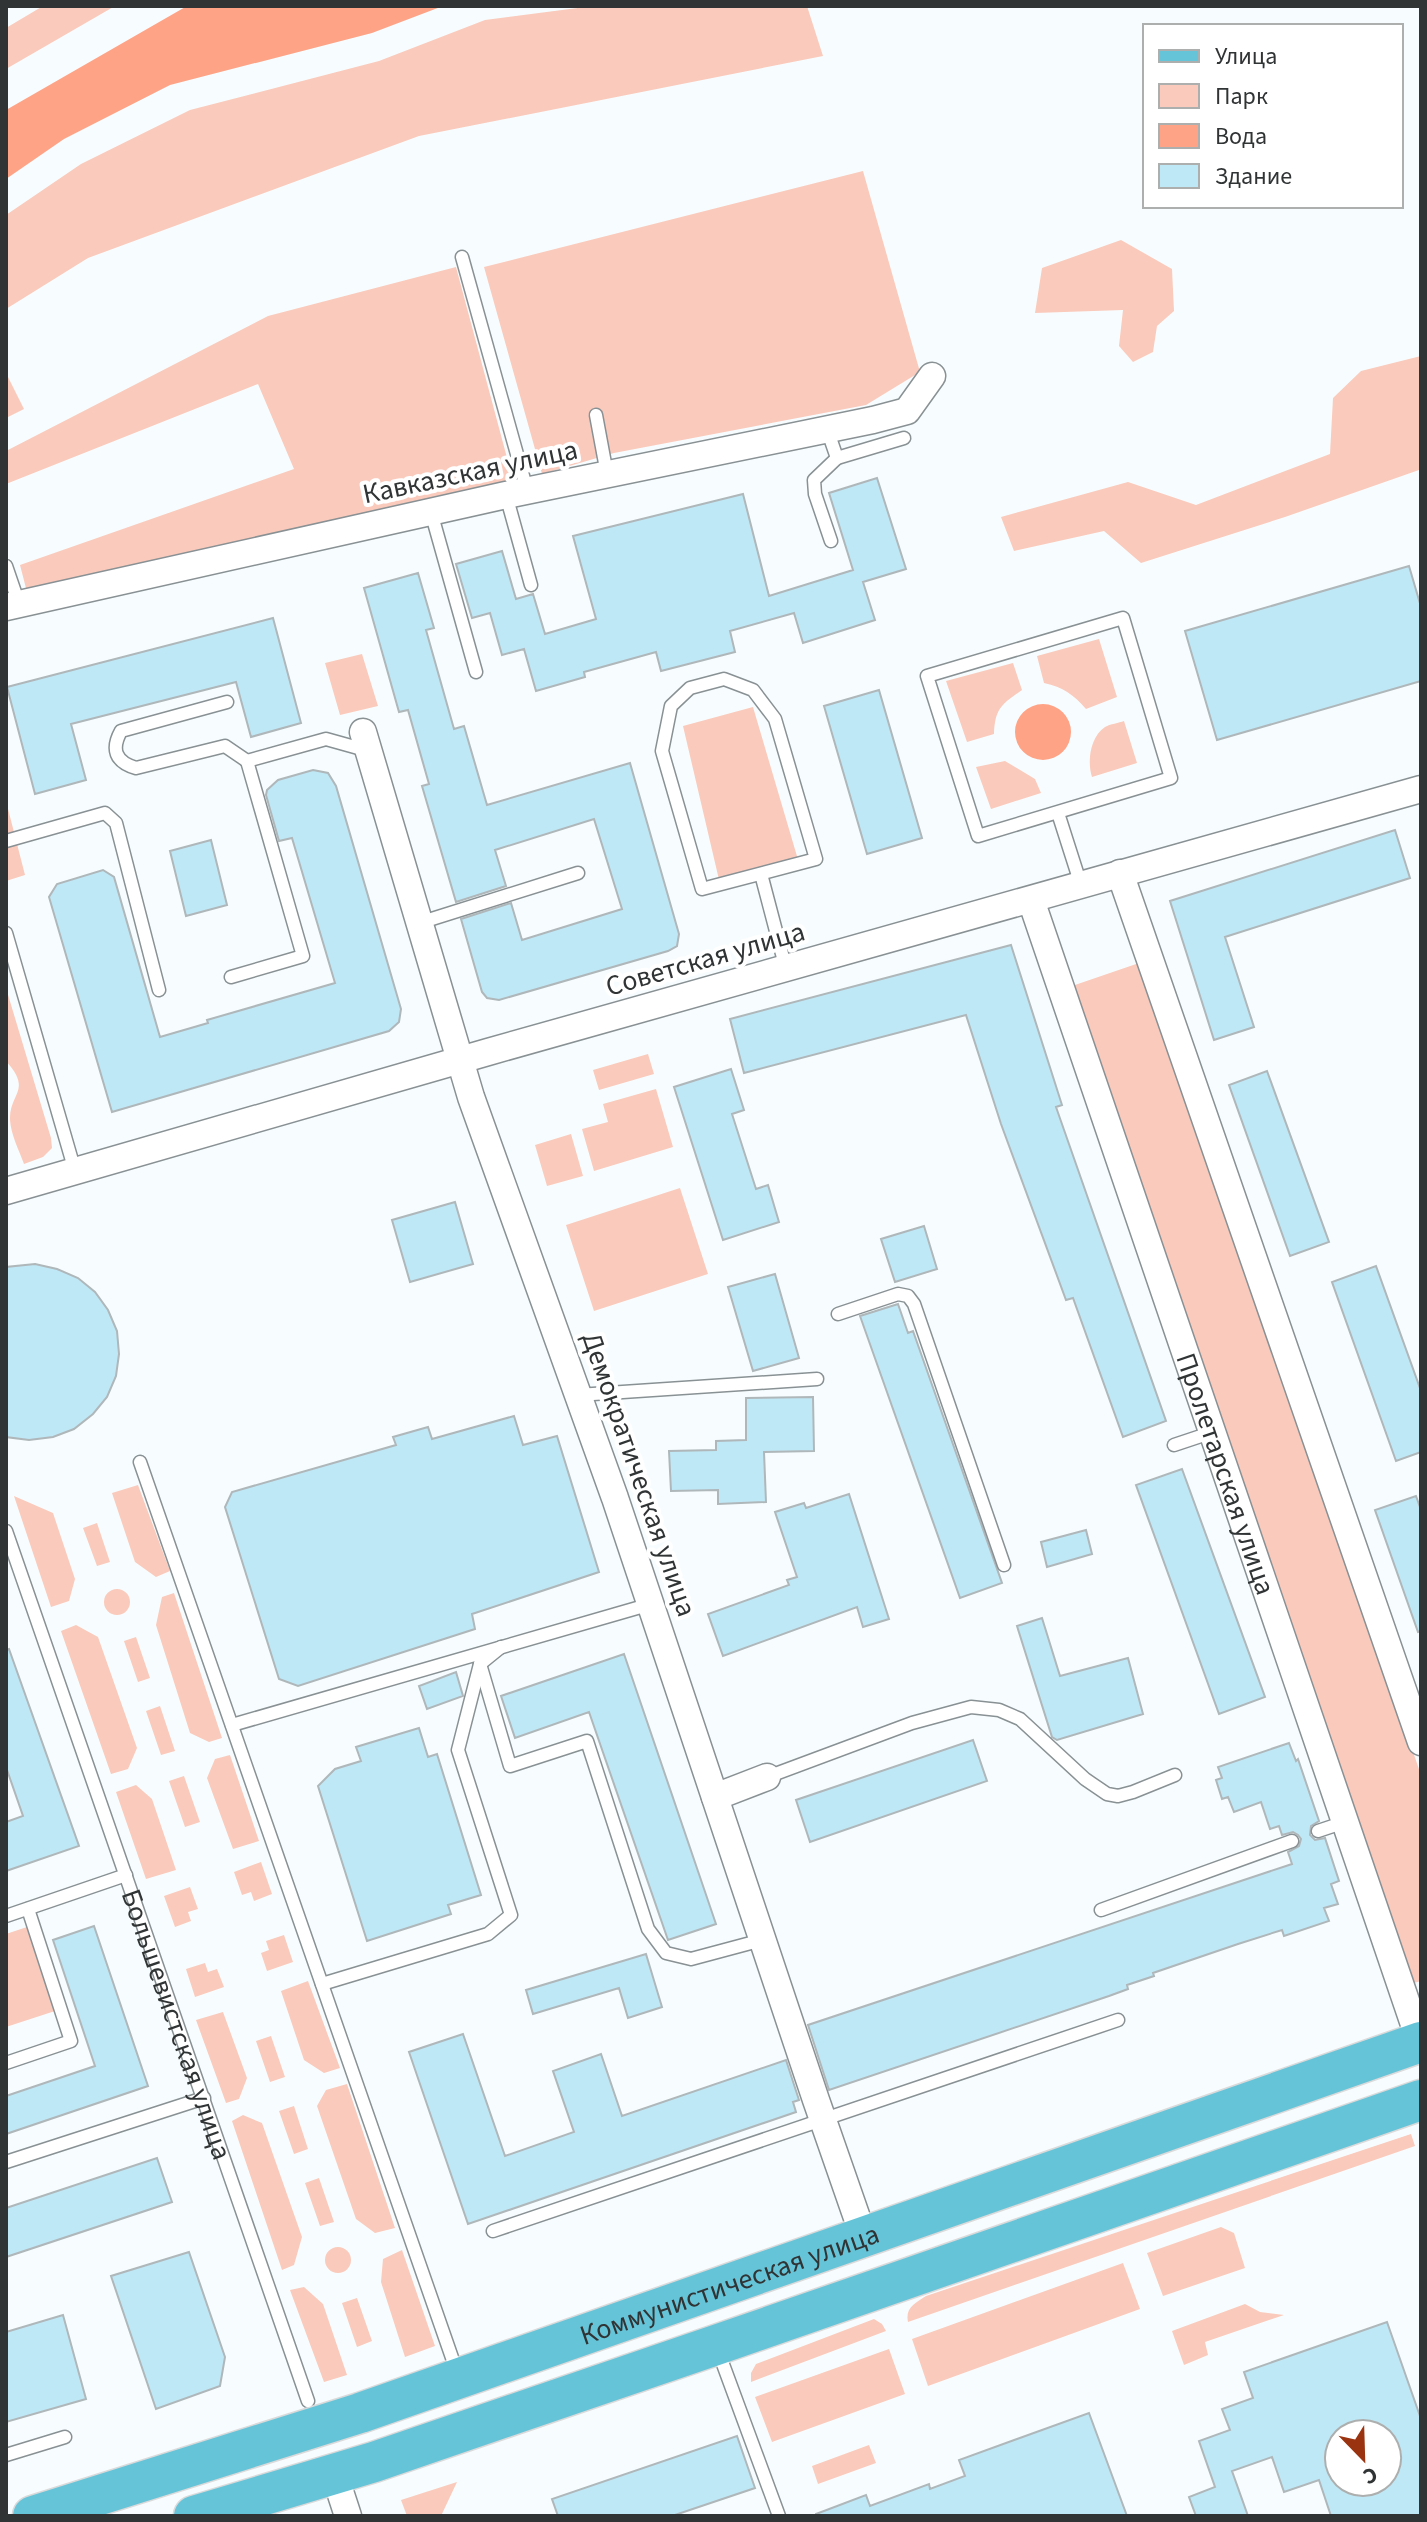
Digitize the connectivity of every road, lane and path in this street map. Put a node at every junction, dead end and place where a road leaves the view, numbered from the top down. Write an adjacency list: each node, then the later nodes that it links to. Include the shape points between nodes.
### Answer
1 (462, 257): 8 (lane)
2 (932, 376): 4 (street, Кавказская улица, via 907,411)
3 (596, 415): 7 (lane)
4 (827, 429): 6 (lane); 7 (street, Кавказская улица)
5 (904, 438): 6 (lane)
6 (837, 458): 10 (lane, via 814,480)
7 (607, 474): 8 (street, Кавказская улица)
8 (517, 493): 9 (street, Кавказская улица); 12 (lane)
9 (431, 512): 13 (street, Кавказская улица); 14 (lane)
10 (831, 541)
11 (6, 566): 13 (lane)
12 (531, 585)
13 (12, 606)
14 (476, 672)
15 (227, 702): 17 (lane, via 121,731 117,754 136,768 225,746)
16 (366, 741): 17 (lane, via 326,739); 26 (street, Демократическая улица)
17 (247, 761): 29 (lane, via 303,956)
18 (1421, 789): 22 (street, Советская улица)
19 (1058, 813): 19 (lane, via 978,836 927,676 1123,618 1171,778); 24 (lane)
20 (6, 841): 30 (lane, via 105,813 116,823)
21 (578, 873): 26 (lane)
22 (1120, 873): 24 (street, Советская улица); 46 (street)
23 (761, 874): 23 (lane, via 816,859 775,719 753,690 724,679 690,688 671,706 662,751 702,889); 28 (lane)
24 (1081, 885): 25 (street, Советская улица)
25 (1031, 900): 28 (street, Советская улица); 37 (street, Пролетарская улица)
26 (419, 923): 31 (street, Демократическая улица)
27 (6, 933): 32 (lane)
28 (786, 969): 31 (street, Советская улица)
29 (231, 977)
30 (159, 990)
31 (459, 1061): 32 (street, Советская улица); 36 (street, Демократическая улица)
32 (75, 1171): 33 (street, Советская улица)
33 (6, 1191)
34 (838, 1314): 41 (lane, via 898,1294 914,1304)
35 (817, 1379): 36 (lane)
36 (578, 1395): 42 (street, Демократическая улица)
37 (1213, 1432): 38 (lane); 50 (street, Пролетарская улица)
38 (1174, 1445)
39 (140, 1462): 45 (lane)
40 (6, 1531): 53 (lane, Большевистская улица)
41 (1004, 1565)
42 (651, 1604): 43 (lane); 49 (street, Демократическая улица)
43 (501, 1647): 44 (lane); 45 (lane)
44 (480, 1664): 57 (lane, via 510,1766 587,1741 648,1929 666,1953 691,1959); 58 (lane, via 458,1750 511,1915 488,1934)
45 (232, 1725): 58 (lane)
46 (1421, 1742)
47 (1175, 1775): 48 (lane, via 1133,1792 1107,1794 1020,1719 971,1707 912,1723)
48 (767, 1777): 49 (street)
49 (715, 1797): 57 (street, Демократическая улица)
50 (1345, 1822): 51 (lane); 60 (street, Пролетарская улица)
51 (1318, 1831)
52 (1292, 1841): 55 (lane)
53 (126, 1875): 54 (lane); 62 (lane, Большевистская улица)
54 (28, 1909): 56 (lane); 61 (lane, via 71,2041)
55 (1101, 1910)
56 (6, 1916)
57 (762, 1940): 64 (street, Демократическая улица)
58 (322, 1984): 69 (lane)
59 (1118, 2020): 64 (lane)
60 (1421, 2043): 67 (main road, Коммунистическая улица)
61 (6, 2063)
62 (204, 2098): 65 (lane); 70 (lane, Большевистская улица)
63 (1421, 2100): 68 (main road, Коммунистическая улица)
64 (823, 2121): 66 (lane); 67 (street, Демократическая улица)
65 (6, 2162)
66 (493, 2231)
67 (863, 2235): 69 (main road, Коммунистическая улица)
68 (716, 2345): 73 (main road, Коммунистическая улица); 77 (lane)
69 (459, 2379): 70 (main road, Коммунистическая улица)
70 (313, 2414): 73 (main road, Большевистская улица); 74 (main road, Коммунистическая улица)
71 (65, 2437): 72 (lane)
72 (6, 2455)
73 (334, 2473): 75 (main road, Коммунистическая улица); 76 (street, Большевистская улица)
74 (33, 2516)
75 (194, 2516)
76 (348, 2516)
77 (779, 2516)

